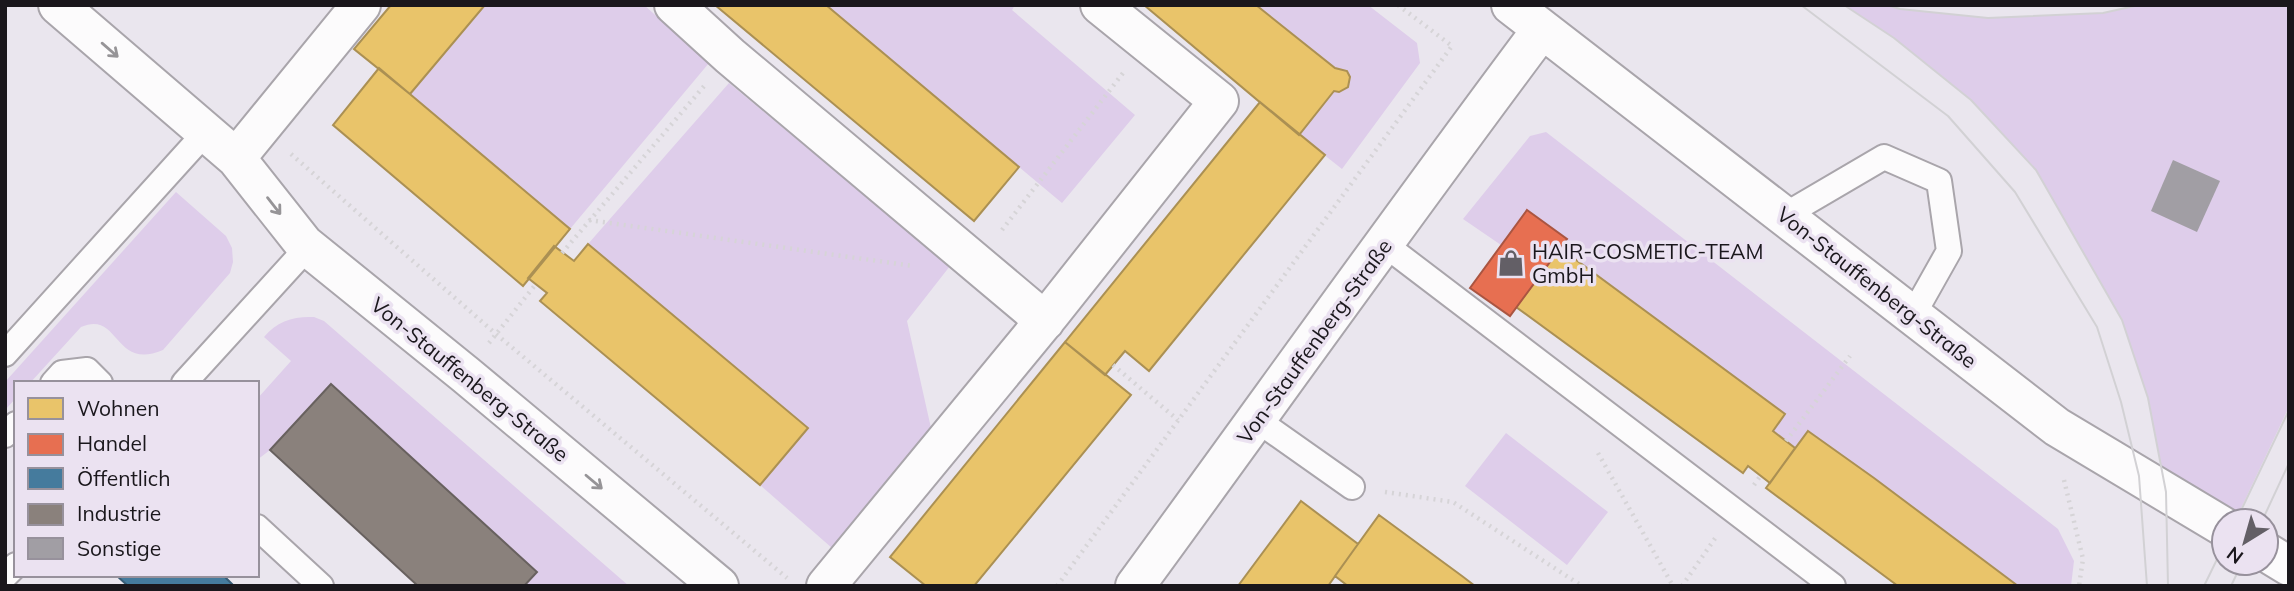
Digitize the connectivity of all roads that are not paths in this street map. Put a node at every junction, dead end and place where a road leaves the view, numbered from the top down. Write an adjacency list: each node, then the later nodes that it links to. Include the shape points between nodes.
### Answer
1 (58, 5): 7 (street, Von-Stauffenberg-Straße, one-way to 7)
2 (361, 5): 8 (street)
3 (674, 5): 13 (street)
4 (1100, 5): 13 (street, via 1219,101)
5 (1511, 5): 6 (street, Von-Stauffenberg-Straße)
6 (1542, 29): 9 (street, Von-Stauffenberg-Straße); 10 (street, Von-Stauffenberg-Straße)
7 (206, 132): 8 (street, Von-Stauffenberg-Straße); 14 (lane)
8 (236, 158): 11 (street, Von-Stauffenberg-Straße, one-way to 11)
9 (1785, 215): 12 (street, Von-Stauffenberg-Straße); 12 (lane, via 1884,157 1939,181 1949,251)
10 (1384, 244): 18 (street, Von-Stauffenberg-Straße); 26 (lane)
11 (308, 247): 17 (lane); 23 (street, Von-Stauffenberg-Straße, one-way to 23)
12 (1913, 315): 20 (street, Von-Stauffenberg-Straße, via 2057,427)
13 (1045, 320): 24 (street)
14 (5, 354)
15 (55, 381): 16 (lane, via 62,373 87,370)
16 (98, 381)
17 (186, 381)
18 (1257, 419): 19 (lane); 25 (street, Von-Stauffenberg-Straße)
19 (1352, 487)
20 (2210, 519)
21 (259, 529): 22 (lane)
22 (321, 586)
23 (719, 586)
24 (826, 586)
25 (1135, 586)
26 (1833, 586)

